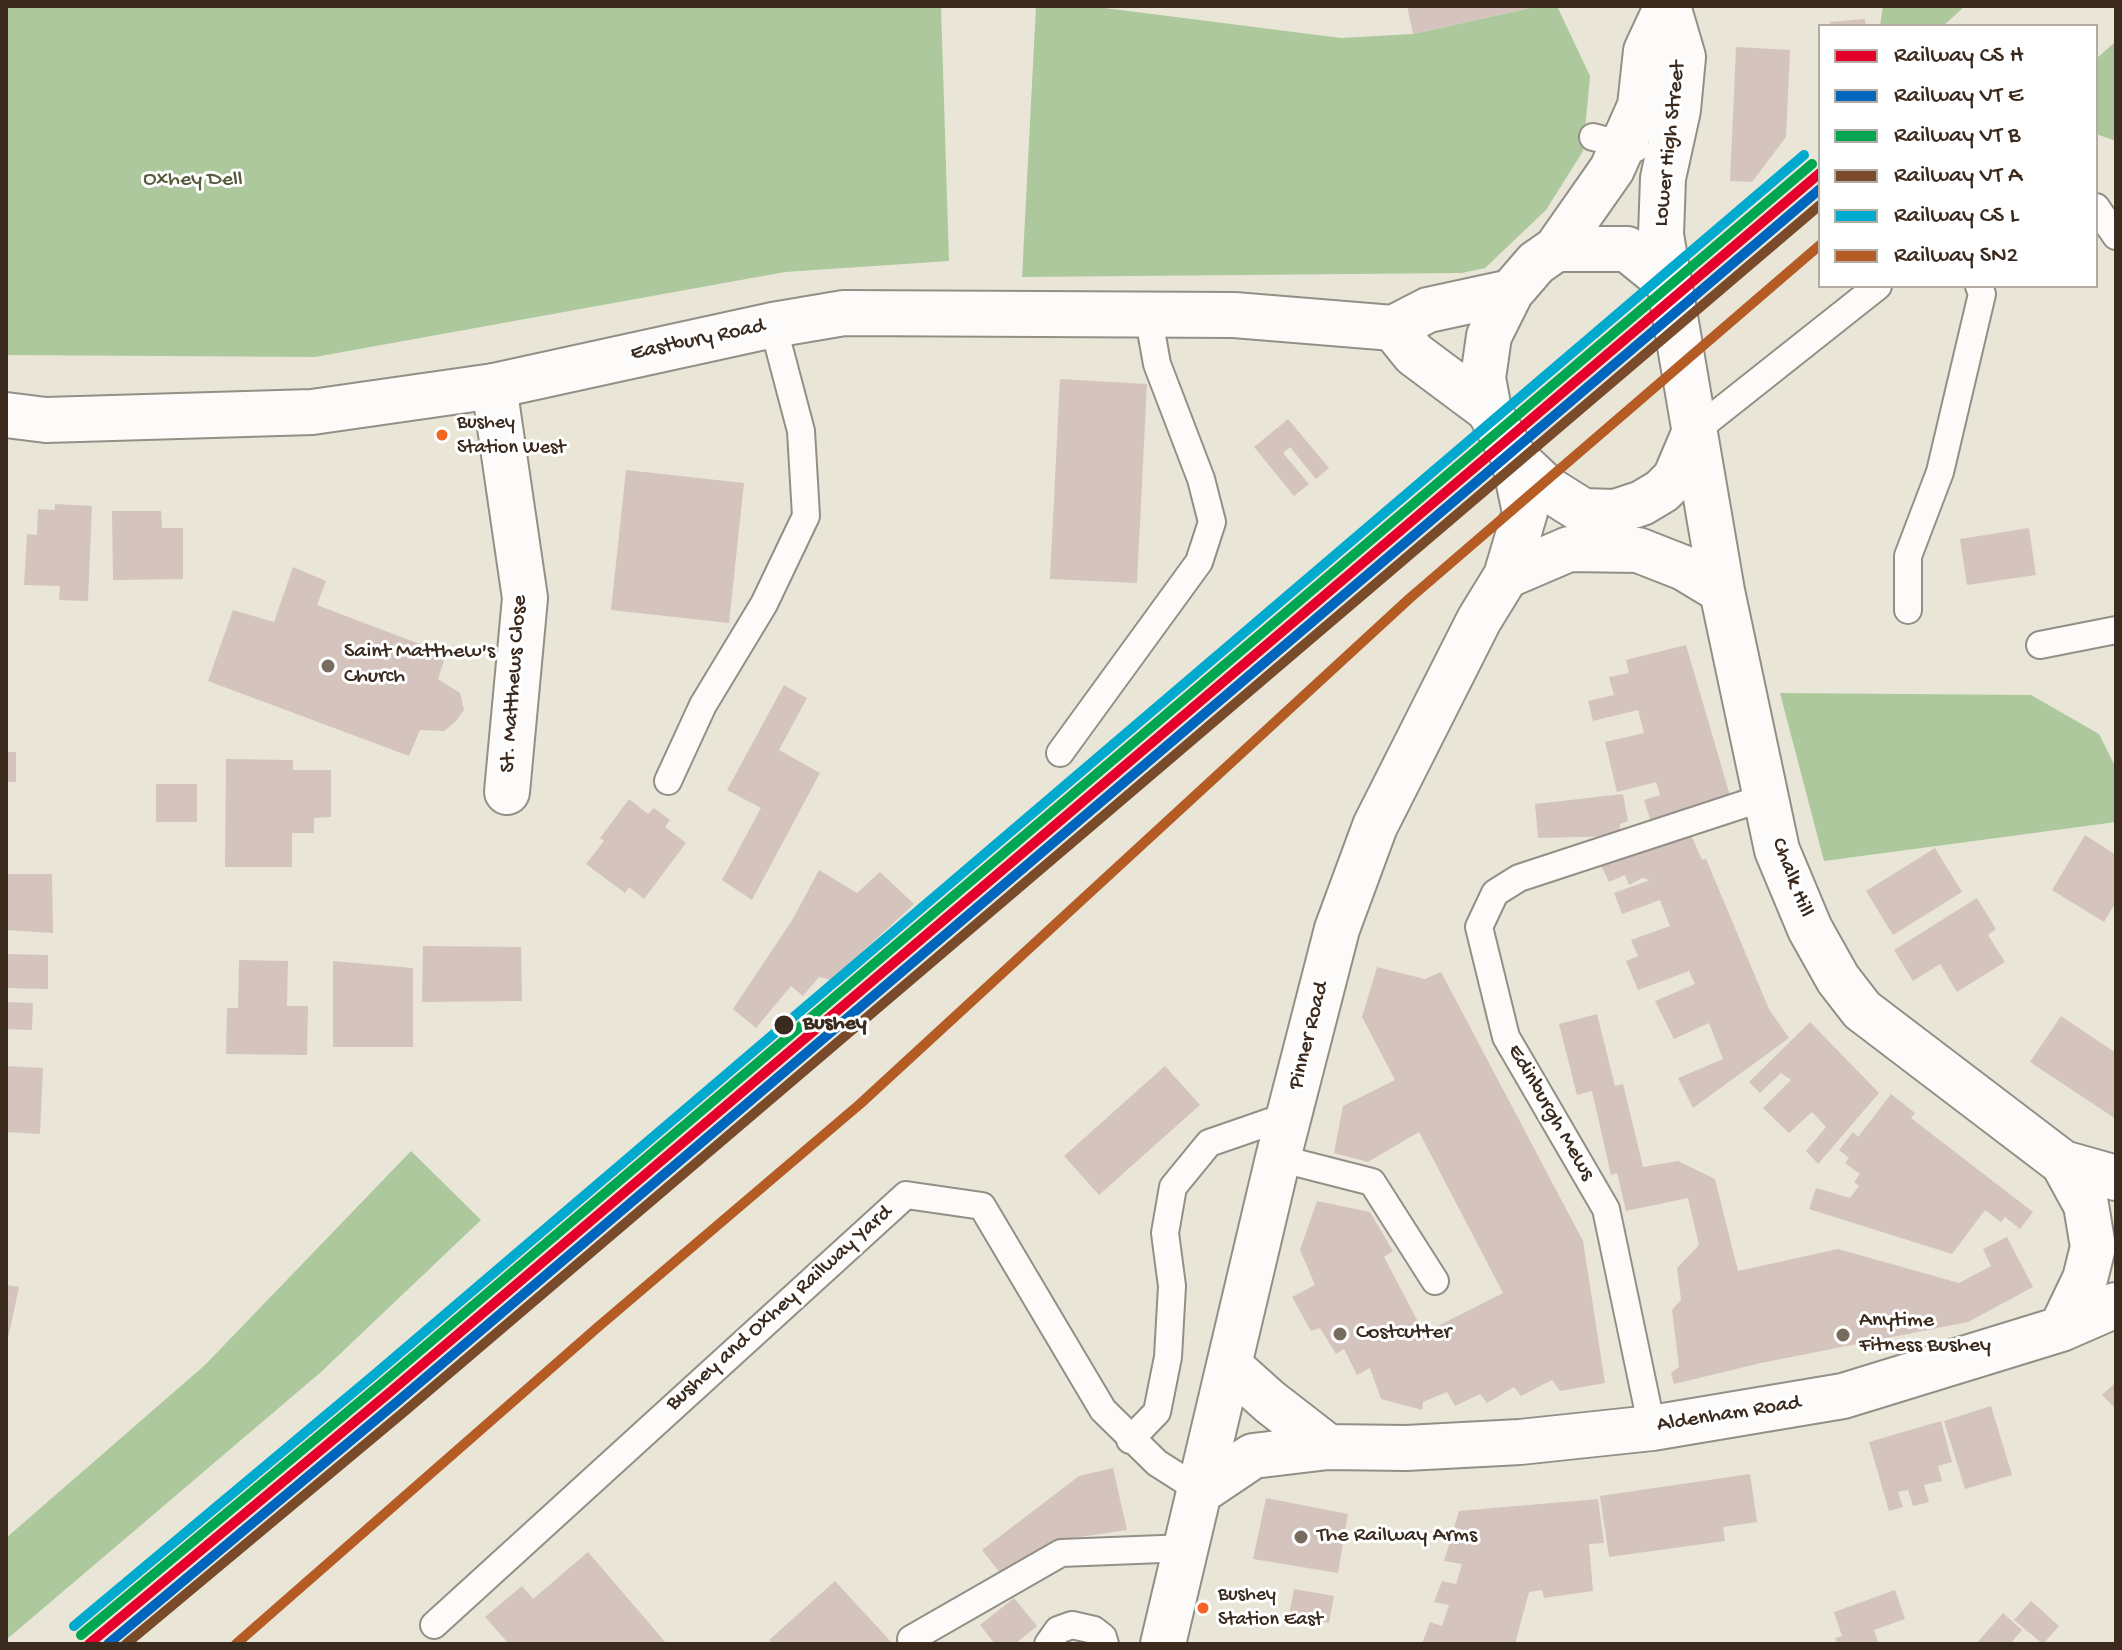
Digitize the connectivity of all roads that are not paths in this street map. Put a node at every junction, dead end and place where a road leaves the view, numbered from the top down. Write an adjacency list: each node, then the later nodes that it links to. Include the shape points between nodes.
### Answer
1 (1667, 6): 2 (main road, Lower High Street, via 1646,51 1640,106); 3 (main road, Lower High Street, via 1683,57)
2 (1608, 141): 3 (lane); 6 (main road, Lower High Street, via 1612,169)
3 (1668, 156): 7 (main road, Lower High Street, via 1661,235)
4 (2098, 210): 5 (lane)
5 (2116, 236)
6 (1556, 249): 7 (main road, via 1627,249); 10 (main road)
7 (1669, 283): 17 (main road)
8 (1875, 288): 17 (lane)
9 (1980, 288): 21 (lane, via 1940,472 1908,556)
10 (1511, 292): 13 (main road, via 1428,310); 15 (main road, via 1489,336 1483,378)
11 (1148, 314): 12 (main road, Eastbury Road, via 873,311); 13 (main road, Eastbury Road); 24 (lane, via 1157,364 1212,522 1199,562)
12 (773, 325): 14 (main road, Eastbury Road); 25 (lane, via 801,431 806,516 764,604 703,705)
13 (1393, 328): 15 (main road, via 1414,354)
14 (494, 386): 16 (main road, Eastbury Road, via 312,412 46,420); 26 (main road, St. Matthews Close, via 525,598)
15 (1489, 410): 18 (main road)
16 (6, 415)
17 (1695, 431): 18 (main road, via 1675,478 1642,503 1615,512 1583,511 1548,489); 20 (main road, Chalk Hill)
18 (1513, 456): 19 (main road, Pinner Road, via 1525,512)
19 (1506, 576): 20 (main road, via 1569,549 1638,550 1684,568); 28 (main road, Pinner Road, via 1375,826 1337,929)
20 (1722, 591): 27 (main road, Chalk Hill)
21 (1908, 610)
22 (2116, 630): 23 (lane)
23 (2040, 645)
24 (1060, 753)
25 (668, 781)
26 (507, 792)
27 (1766, 797): 30 (main road, Chalk Hill, via 1777,850 1810,929 1862,1010); 36 (lane, Edinburgh Mews, via 1519,878 1495,893 1479,927 1506,1037 1606,1209)
28 (1290, 1115): 29 (main road, Pinner Road); 37 (lane, via 1209,1143 1173,1187 1165,1233 1172,1286 1168,1357 1157,1412)
29 (1278, 1158): 32 (lane, via 1372,1182); 35 (main road, Pinner Road)
30 (2063, 1163): 31 (main road, Chalk Hill); 34 (main road, via 2092,1223 2092,1260)
31 (2116, 1178)
32 (1435, 1281)
33 (2116, 1305): 34 (main road, Aldenham Road)
34 (2061, 1329): 36 (main road, Aldenham Road, via 1843,1396)
35 (1231, 1367): 38 (main road); 39 (main road, Pinner Road)
36 (1652, 1428): 38 (main road, Aldenham Road, via 1520,1442)
37 (1130, 1440): 39 (lane, Bushey and Oxhey Railway Yard); 41 (lane, Bushey and Oxhey Railway Yard, via 1103,1410 982,1206 906,1195)
38 (1328, 1447): 39 (main road, Aldenham Road, via 1253,1456)
39 (1201, 1491): 40 (main road, Pinner Road)
40 (1187, 1548): 42 (lane, via 1061,1553); 45 (main road, Pinner Road)
41 (434, 1625)
42 (911, 1639)
43 (1048, 1644): 44 (lane, via 1058,1630 1072,1625 1094,1630)
44 (1105, 1644)
45 (1163, 1644)

